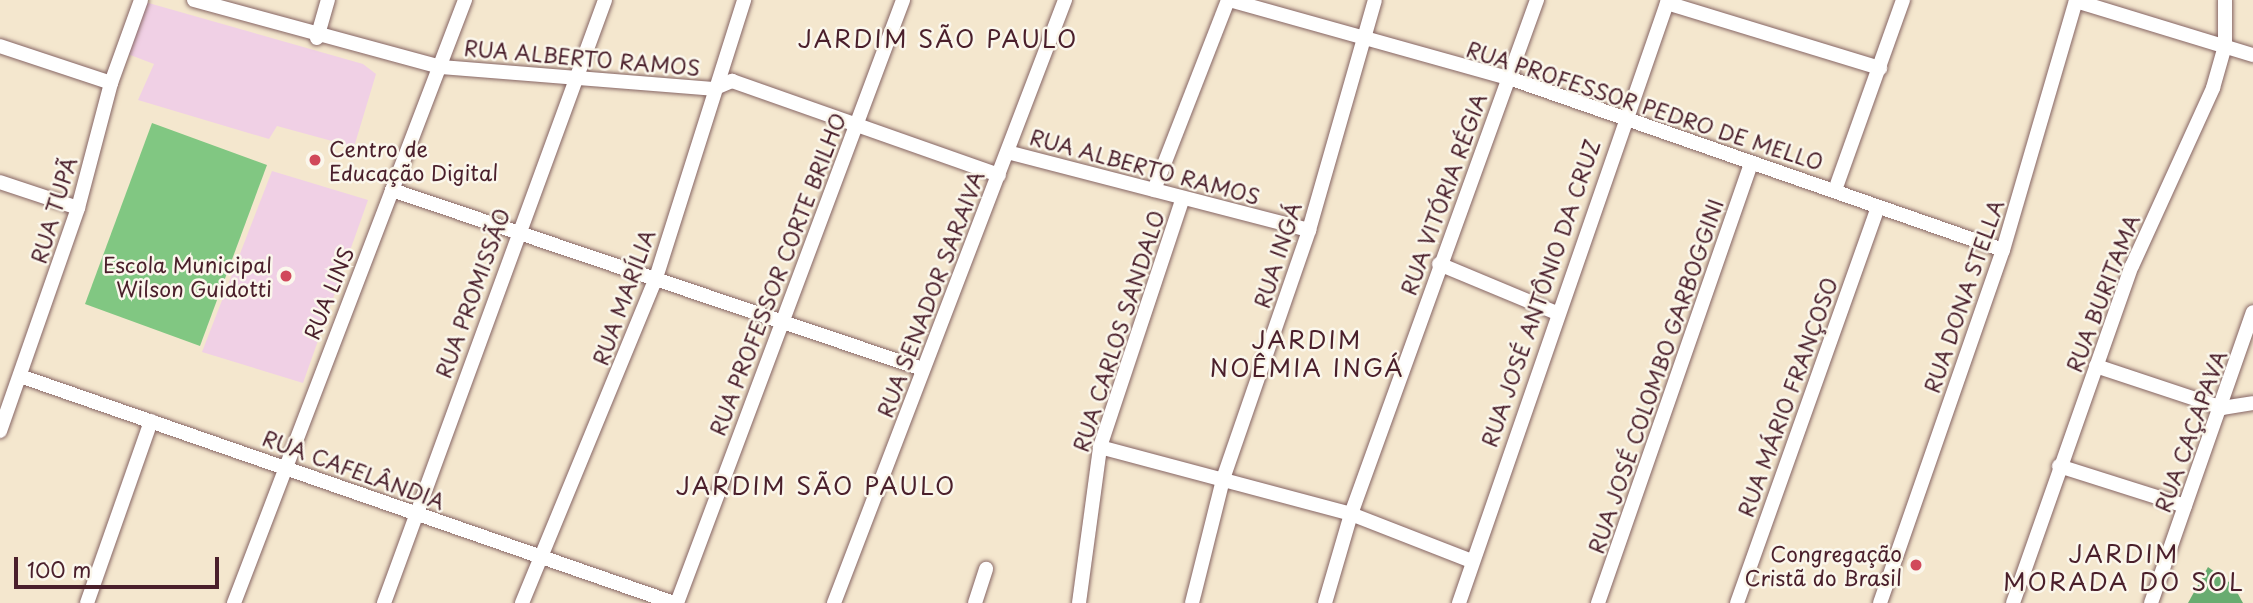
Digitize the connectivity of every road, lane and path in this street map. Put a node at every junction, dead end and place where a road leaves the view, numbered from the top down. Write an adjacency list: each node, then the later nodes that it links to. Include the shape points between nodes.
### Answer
1 (141, 0): 25 (street, RUA TUPÃ)
2 (194, 0): 16 (street, RUA ALBERTO RAMOS)
3 (328, 0): 16 (street)
4 (464, 0): 21 (street, RUA LINS)
5 (605, 0): 24 (street, RUA PROMISSÃO)
6 (744, 0): 26 (street, RUA MARÍLIA)
7 (903, 0): 28 (street, RUA PROFESSOR CORTE BRILHO)
8 (1065, 0): 29 (street, RUA SENADOR SARAIVA)
9 (1229, 0): 17 (street, RUA PROFESSOR PEDRO DE MELLO); 34 (street)
10 (1375, 0): 17 (street, RUA INGÁ)
11 (1537, 0): 23 (street, RUA VITÓRIA RÉGIA)
12 (1903, 0): 22 (street)
13 (2225, 0): 19 (street, RUA BURITAMA)
14 (2076, 1): 19 (street); 41 (street, RUA DONA STELLA)
15 (1668, 2): 22 (street); 27 (street, RUA JOSÉ ANTÔNIO DA CRUZ)
16 (317, 37): 21 (street, RUA ALBERTO RAMOS)
17 (1362, 39): 23 (street, RUA PROFESSOR PEDRO DE MELLO); 39 (street, RUA INGÁ)
18 (0, 46): 25 (street)
19 (2225, 46): 20 (street); 47 (street, RUA BURITAMA)
20 (2253, 55)
21 (441, 67): 24 (street, RUA ALBERTO RAMOS); 33 (street, RUA LINS)
22 (1880, 68): 35 (street)
23 (1509, 78): 27 (street, RUA PROFESSOR PEDRO DE MELLO); 42 (street, RUA VITÓRIA RÉGIA)
24 (579, 80): 26 (street, RUA ALBERTO RAMOS); 40 (street, RUA PROMISSÃO)
25 (111, 83): 38 (street, RUA TUPÃ)
26 (713, 89): 28 (street, RUA ALBERTO RAMOS, via 732,81); 43 (street, RUA MARÍLIA)
27 (1622, 122): 30 (street, RUA PROFESSOR PEDRO DE MELLO); 45 (street, RUA JOSÉ ANTÔNIO DA CRUZ)
28 (856, 125): 31 (street, RUA ALBERTO RAMOS); 46 (street, RUA PROFESSOR CORTE BRILHO)
29 (1011, 153): 31 (street, RUA SENADOR SARAIVA); 34 (street, RUA ALBERTO RAMOS)
30 (1751, 164): 35 (street, RUA PROFESSOR PEDRO DE MELLO); 75 (street, RUA JOSÉ COLOMBO GARBOGGINI)
31 (999, 175): 48 (street, RUA SENADOR SARAIVA)
32 (0, 182): 38 (street)
33 (392, 190): 40 (street); 55 (street, RUA LINS)
34 (1154, 190): 36 (street, RUA ALBERTO RAMOS)
35 (1835, 190): 37 (street, RUA PROFESSOR PEDRO DE MELLO)
36 (1183, 198): 39 (street, RUA ALBERTO RAMOS); 54 (street, RUA CARLOS SANDALO)
37 (1878, 207): 41 (street, RUA PROFESSOR PEDRO DE MELLO); 76 (street, RUA MÁRIO FRANÇOSO)
38 (78, 208): 49 (street, RUA TUPÃ)
39 (1309, 230): 57 (street, RUA INGÁ)
40 (516, 231): 43 (street); 59 (street, RUA PROMISSÃO)
41 (2003, 250): 77 (street, RUA DONA STELLA)
42 (1439, 264): 45 (street); 60 (street, RUA VITÓRIA RÉGIA)
43 (655, 281): 46 (street); 61 (street, RUA MARÍLIA)
44 (2253, 312): 51 (street, RUA CAÇAPAVA)
45 (1557, 313): 62 (street, RUA JOSÉ ANTÔNIO DA CRUZ)
46 (779, 326): 48 (street); 68 (street, RUA PROFESSOR CORTE BRILHO)
47 (2096, 366): 51 (street); 56 (street, RUA BURITAMA)
48 (922, 369): 69 (street, RUA SENADOR SARAIVA)
49 (20, 376): 52 (street, RUA CAFELÂNDIA); 53 (street, RUA TUPÃ)
50 (2253, 403): 51 (street)
51 (2222, 408): 58 (street, RUA CAÇAPAVA)
52 (151, 421): 55 (street, RUA CAFELÂNDIA); 64 (street)
53 (0, 431)
54 (1100, 447): 57 (street); 71 (street, RUA CARLOS SANDALO)
55 (282, 465): 59 (street, RUA CAFELÂNDIA); 65 (street, RUA LINS)
56 (2059, 466): 58 (street); 78 (street, RUA BURITAMA)
57 (1224, 476): 60 (street); 72 (street, RUA INGÁ)
58 (2185, 506): 79 (street, RUA CAÇAPAVA)
59 (416, 513): 61 (street, RUA CAFELÂNDIA); 66 (street, RUA PROMISSÃO)
60 (1351, 514): 62 (street); 73 (street, RUA VITÓRIA RÉGIA)
61 (540, 561): 67 (street, RUA MARÍLIA); 68 (street, RUA CAFELÂNDIA)
62 (1469, 561): 74 (street, RUA JOSÉ ANTÔNIO DA CRUZ)
63 (986, 569): 70 (street)
64 (88, 603)
65 (234, 603)
66 (384, 603)
67 (523, 603)
68 (676, 603)
69 (834, 603)
70 (975, 603)
71 (1079, 603)
72 (1192, 603)
73 (1325, 603)
74 (1459, 603)
75 (1598, 603)
76 (1737, 603)
77 (1880, 603)
78 (2013, 603)
79 (2151, 603)

